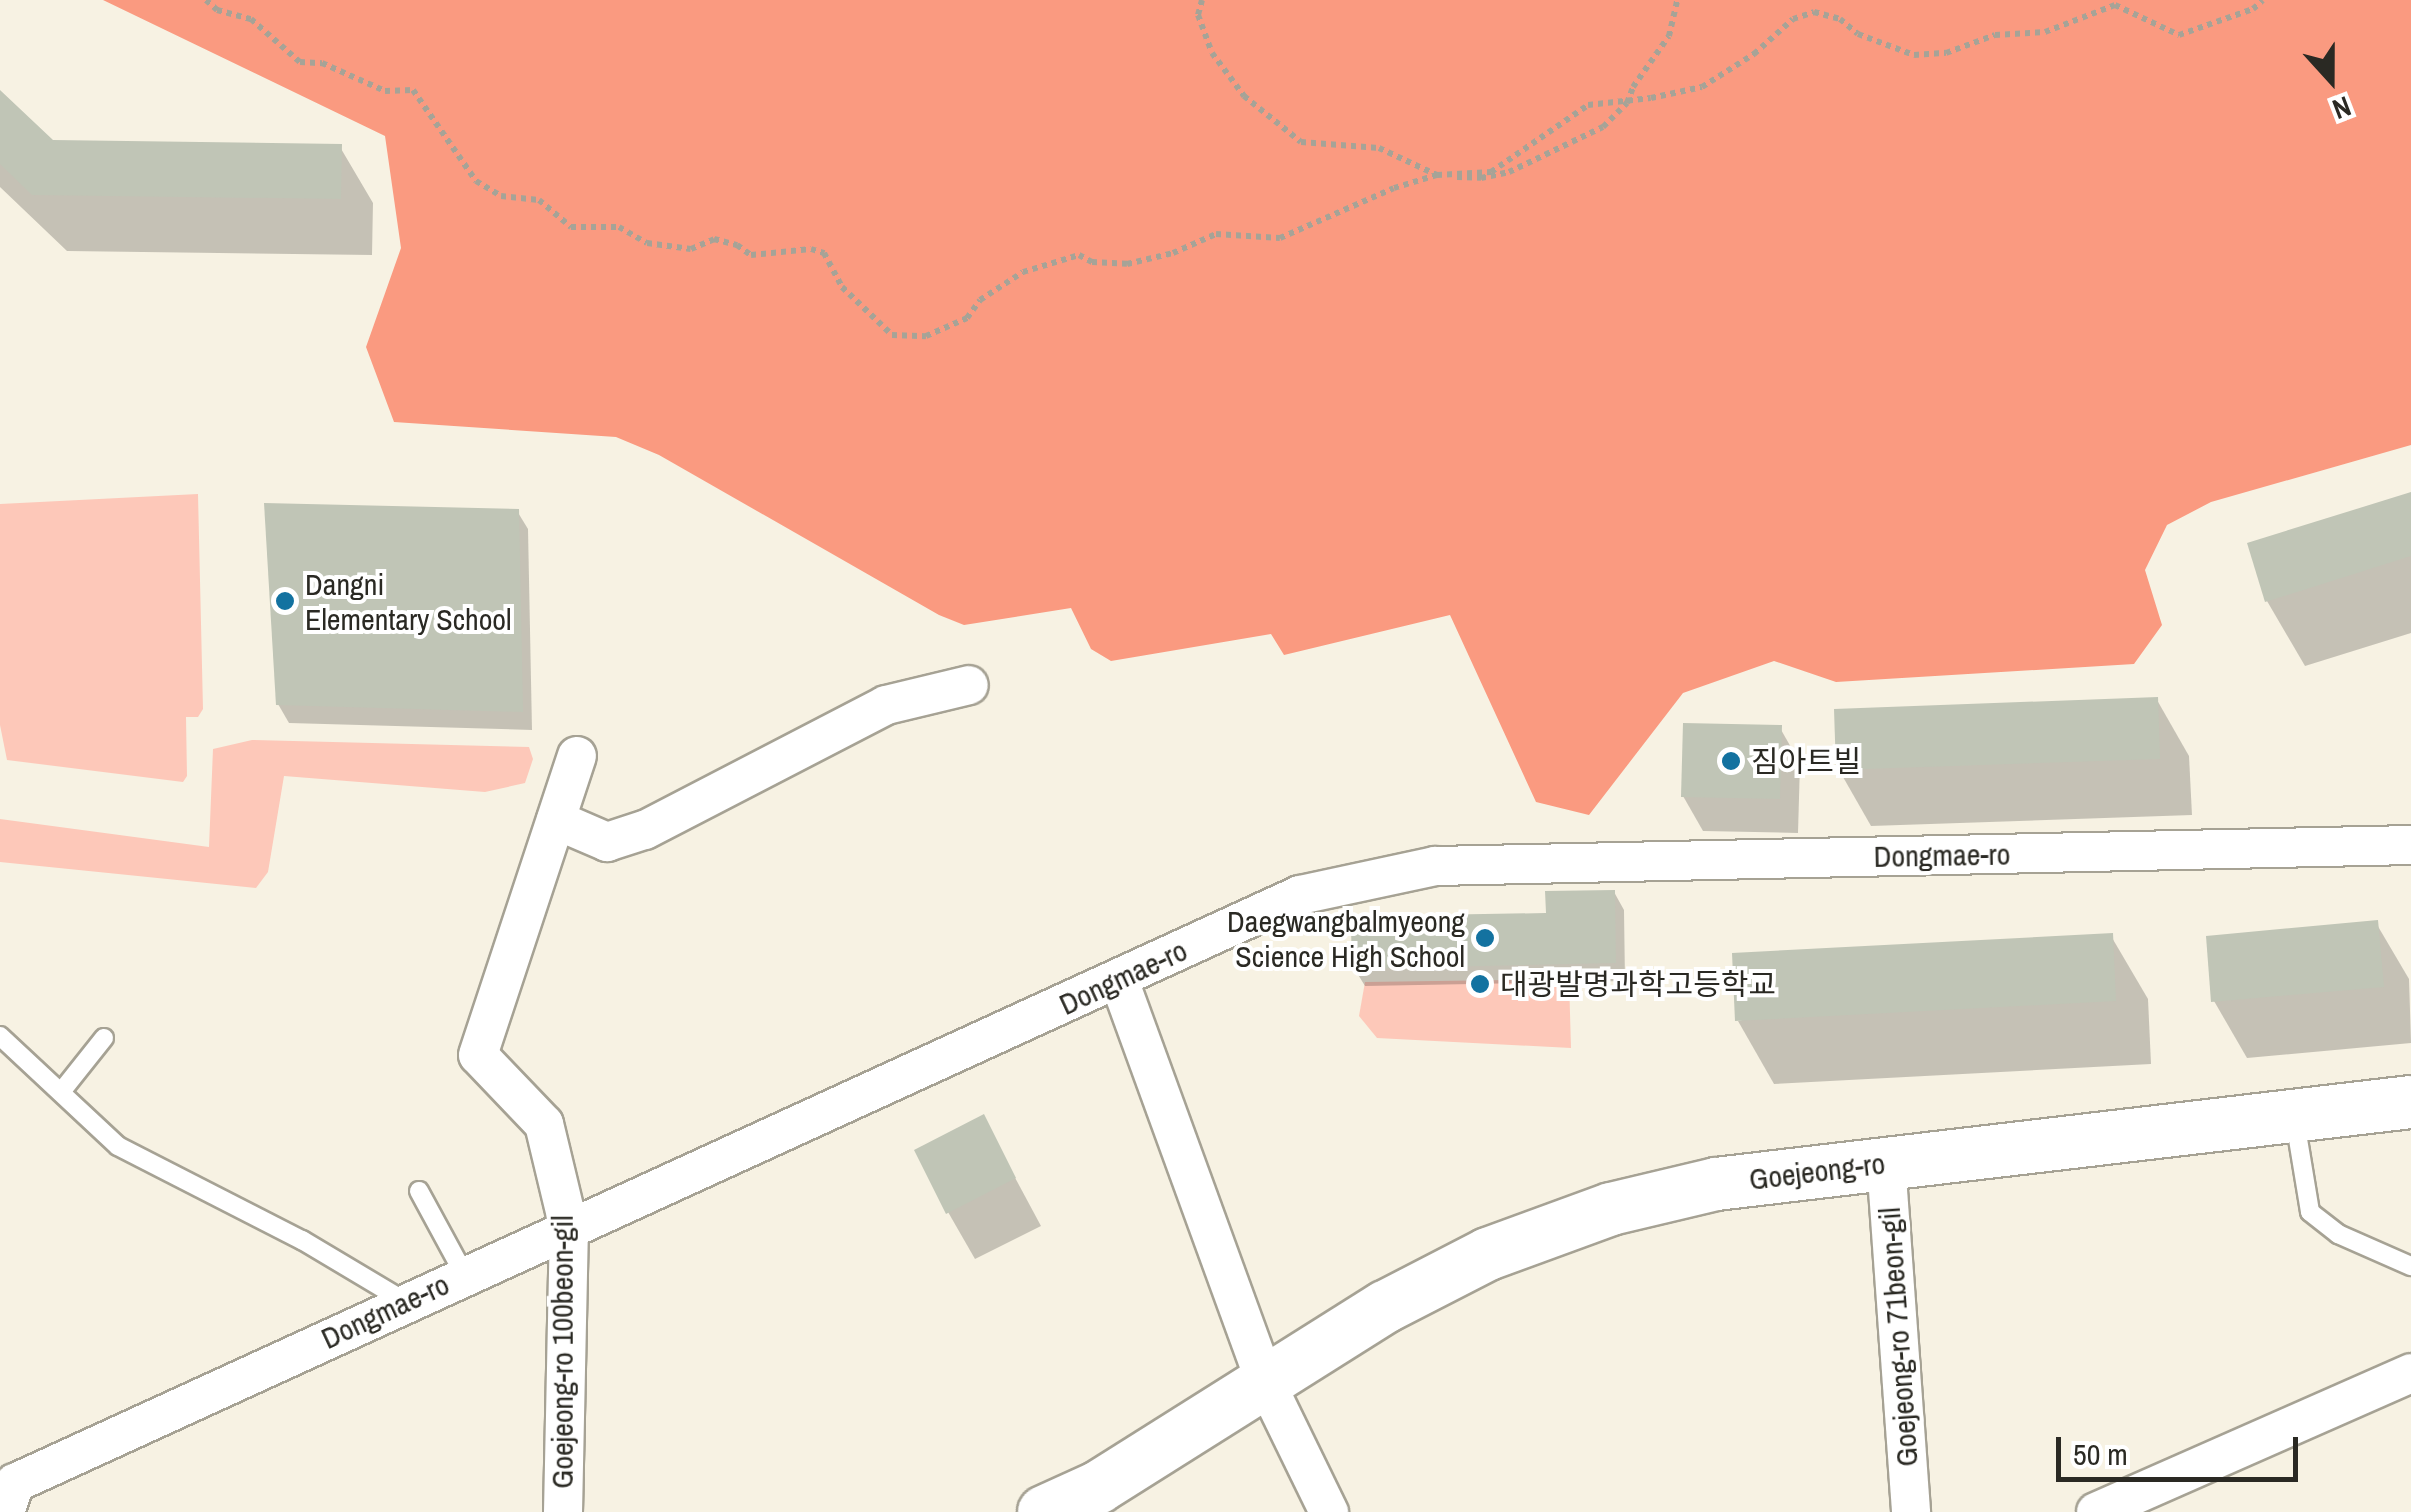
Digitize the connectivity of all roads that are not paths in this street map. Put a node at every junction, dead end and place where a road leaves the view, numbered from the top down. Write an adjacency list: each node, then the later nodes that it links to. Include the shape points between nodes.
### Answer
1 (969, 685): 3 (street, via 886,705 644,830 606,842)
2 (577, 756): 3 (street, Goejeong-ro 100beon-gil)
3 (556, 820): 13 (street, Goejeong-ro 100beon-gil, via 478,1055 544,1124)
4 (2411, 846): 5 (street, Dongmae-ro, via 1435,866 1300,895)
5 (1119, 980): 13 (street, Dongmae-ro); 18 (street)
6 (0, 1036): 8 (lane)
7 (104, 1038): 8 (lane)
8 (61, 1092): 16 (lane, via 118,1146)
9 (2411, 1102): 10 (main road, Goejeong-ro)
10 (2294, 1116): 11 (main road, Goejeong-ro); 14 (lane, via 2310,1212 2338,1234)
11 (1886, 1162): 18 (main road, Goejeong-ro, via 1716,1184 1611,1209 1488,1254 1385,1307); 23 (street, Goejeong-ro 71beon-gil)
12 (419, 1192): 15 (lane)
13 (568, 1228): 15 (street, Dongmae-ro); 20 (street, Goejeong-ro 100beon-gil)
14 (2411, 1266)
15 (464, 1274): 16 (street, Dongmae-ro)
16 (406, 1302): 19 (street, Dongmae-ro, via 14,1483)
17 (2411, 1373): 24 (street)
18 (1266, 1383): 21 (main road, Goejeong-ro, via 1099,1486); 22 (street)
19 (5, 1512)
20 (563, 1512)
21 (1044, 1512)
22 (1329, 1512)
23 (1911, 1512)
24 (2096, 1512)

